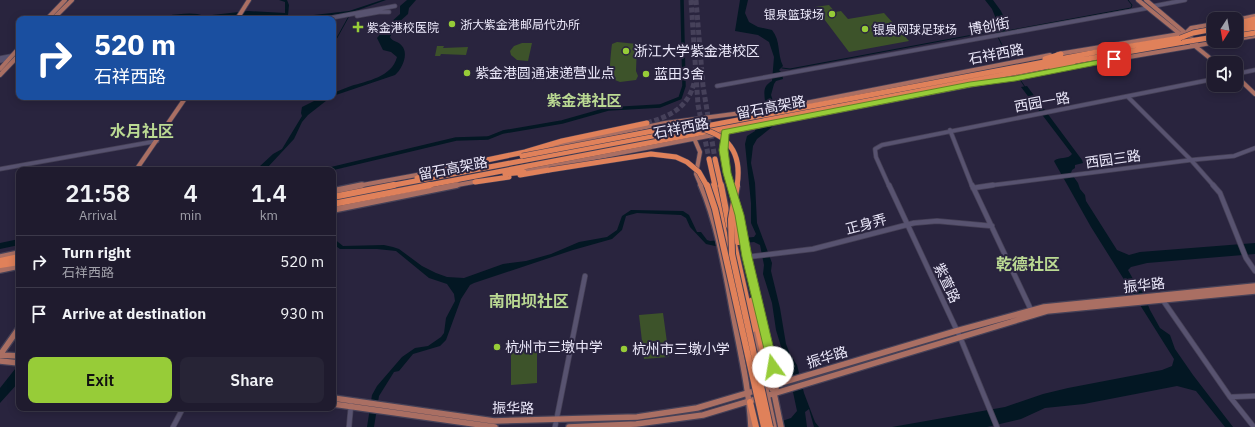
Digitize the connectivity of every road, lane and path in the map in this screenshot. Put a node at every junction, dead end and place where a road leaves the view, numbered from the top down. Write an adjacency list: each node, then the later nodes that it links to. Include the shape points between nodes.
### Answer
1 (65, 0): 12 (main road)
2 (72, 0): 13 (main road)
3 (249, 0): 14 (main road)
4 (1138, 0): 9 (main road)
5 (1146, 0): 8 (main road)
6 (1185, 0): 8 (street)
7 (395, 6): 11 (street, via 390,5)
8 (1154, 6): 30 (main road)
9 (1148, 8): 30 (main road); 53 (street, 博创街)
10 (389, 12): 11 (street)
11 (355, 15): 17 (street)
12 (50, 16)
13 (56, 16)
14 (240, 16)
15 (1255, 16): 19 (main road)
16 (336, 18): 17 (street)
17 (342, 18): 18 (street)
18 (336, 19)
19 (1243, 19)
20 (1255, 19): 21 (highway)
21 (1243, 23)
22 (1255, 24): 24 (highway)
23 (1207, 25): 30 (main road, via 1191,28)
24 (1243, 25)
25 (1255, 29): 27 (highway)
26 (1207, 31): 30 (highway, bridge)
27 (1243, 31)
28 (1207, 32): 30 (highway)
29 (1255, 33): 31 (highway)
30 (1182, 35): 36 (main road); 38 (main road, via 1130,41); 46 (highway)
31 (1243, 36)
32 (1255, 36): 33 (main road)
33 (1243, 37)
34 (1207, 39): 46 (highway, bridge)
35 (1207, 43): 36 (main road)
36 (1196, 45): 41 (main road); 42 (main road); 44 (main road)
37 (16, 54): 43 (street)
38 (1061, 54): 46 (highway)
39 (16, 55): 45 (main road)
40 (16, 55): 50 (main road)
41 (1208, 56)
42 (1211, 56)
43 (0, 60)
44 (1074, 66): 46 (highway)
45 (0, 69)
46 (1019, 69): 48 (highway); 48 (highway)
47 (1255, 70): 49 (street)
48 (1011, 71): 59 (highway, 留石高架路); 59 (main road, 石祥西路, via 903,85); 59 (main road, 石祥西路, via 970,84)
49 (1243, 73)
50 (0, 75)
51 (1207, 80): 56 (street, 西园一路)
52 (1243, 82): 55 (main road)
53 (717, 86)
54 (1243, 87): 57 (main road)
55 (1255, 94)
56 (1128, 97): 62 (street, 西园一路); 69 (street)
57 (1255, 98)
58 (184, 100): 65 (main road)
59 (776, 115): 60 (highway, 留石高架路); 60 (main road, 石祥西路)
60 (753, 119): 63 (main road, 石祥西路); 68 (main road, 石祥西路, via 677,120); 74 (highway, 留石高架路); 78 (highway, 留石高架路)
61 (647, 123): 68 (highway, via 562,141)
62 (950, 130): 67 (street, 西园一路, via 882,145); 77 (street)
63 (725, 132): 64 (main road, 石祥西路); 87 (main road, via 723,150 727,173)
64 (694, 138): 73 (main road, 石祥西路); 106 (main road, via 700,152 696,174 707,199 723,262)
65 (157, 141): 70 (main road); 71 (street)
66 (1255, 148): 69 (street, 西园三路, via 1234,156)
67 (875, 149): 83 (street, 紫萱路, via 876,158)
68 (523, 154): 72 (highway, 石祥西路); 74 (highway); 75 (highway, bridge, via 688,126 712,133 730,146 737,160)
69 (1191, 160): 77 (street, 西园三路); 94 (street, via 1220,193 1246,258)
70 (138, 167)
71 (0, 169)
72 (439, 170): 78 (highway); 79 (main road, 石祥西路)
73 (524, 172): 76 (main road, 石祥西路); 78 (highway, via 444,185)
74 (429, 179): 78 (highway, 留石高架路)
75 (737, 181): 96 (highway, bridge, via 730,230); 107 (highway, bridge, via 738,242)
76 (475, 182): 82 (main road, 石祥西路); 96 (highway, bridge, via 650,154 676,157 699,172 707,185)
77 (973, 188): 84 (street)
78 (393, 189): 80 (highway, 留石高架路); 81 (highway, 留石高架路)
79 (336, 190)
80 (336, 196)
81 (336, 204)
82 (336, 209)
83 (906, 224): 84 (street, 正身弄, via 937,221); 87 (street, 正身弄, via 813,250); 103 (street, 紫萱路)
84 (992, 226): 100 (street)
85 (16, 254): 86 (main road)
86 (0, 257)
87 (747, 257): 113 (main road)
88 (16, 258): 89 (highway)
89 (0, 261)
90 (16, 262): 91 (highway)
91 (0, 265)
92 (16, 267): 93 (main road)
93 (0, 270)
94 (1255, 272)
95 (585, 276): 126 (street)
96 (735, 281): 125 (highway, bridge); 127 (highway, bridge)
97 (1255, 286): 99 (main road, 振华路)
98 (1255, 291): 99 (main road, 振华路)
99 (1161, 297): 100 (main road, 振华路); 117 (street)
100 (1033, 314): 103 (main road, 振华路); 105 (main road, 振华路)
101 (753, 329): 102 (highway, via 712,159); 113 (main road)
102 (744, 330): 106 (main road); 114 (main road)
103 (956, 331): 105 (street, 紫萱路); 112 (main road, 振华路)
104 (16, 332): 108 (main road)
105 (960, 337): 112 (main road, 振华路); 134 (street, 紫萱路)
106 (740, 349): 115 (main road)
107 (763, 352): 113 (main road)
108 (0, 355): 109 (main road)
109 (16, 356)
110 (0, 361): 111 (main road)
111 (16, 363)
112 (803, 380): 113 (main road, 振华路, via 785,382); 113 (main road, 振华路, via 787,389)
113 (771, 390): 114 (main road, 振华路); 118 (main road, 振华路); 125 (main road); 133 (main road)
114 (757, 391): 115 (main road, 振华路); 118 (main road)
115 (748, 393): 120 (main road); 126 (main road, 振华路, via 697,408 668,413)
116 (1255, 396): 117 (street)
117 (1230, 397): 135 (street)
118 (758, 398): 120 (main road, 振华路); 127 (main road)
119 (336, 399): 122 (main road, 振华路)
120 (750, 402): 127 (main road); 127 (highway); 131 (main road, 振华路, via 671,421)
121 (336, 404): 122 (main road, 振华路)
122 (351, 404): 123 (main road, 振华路); 129 (street)
123 (381, 408): 126 (main road, 振华路, via 494,421); 130 (main road, 振华路)
124 (181, 411): 128 (street)
125 (771, 423): 132 (main road)
126 (556, 424)
127 (758, 426)
128 (173, 427)
129 (349, 427)
130 (495, 427)
131 (569, 427)
132 (774, 427)
133 (782, 427)
134 (997, 427)
135 (1254, 427)

